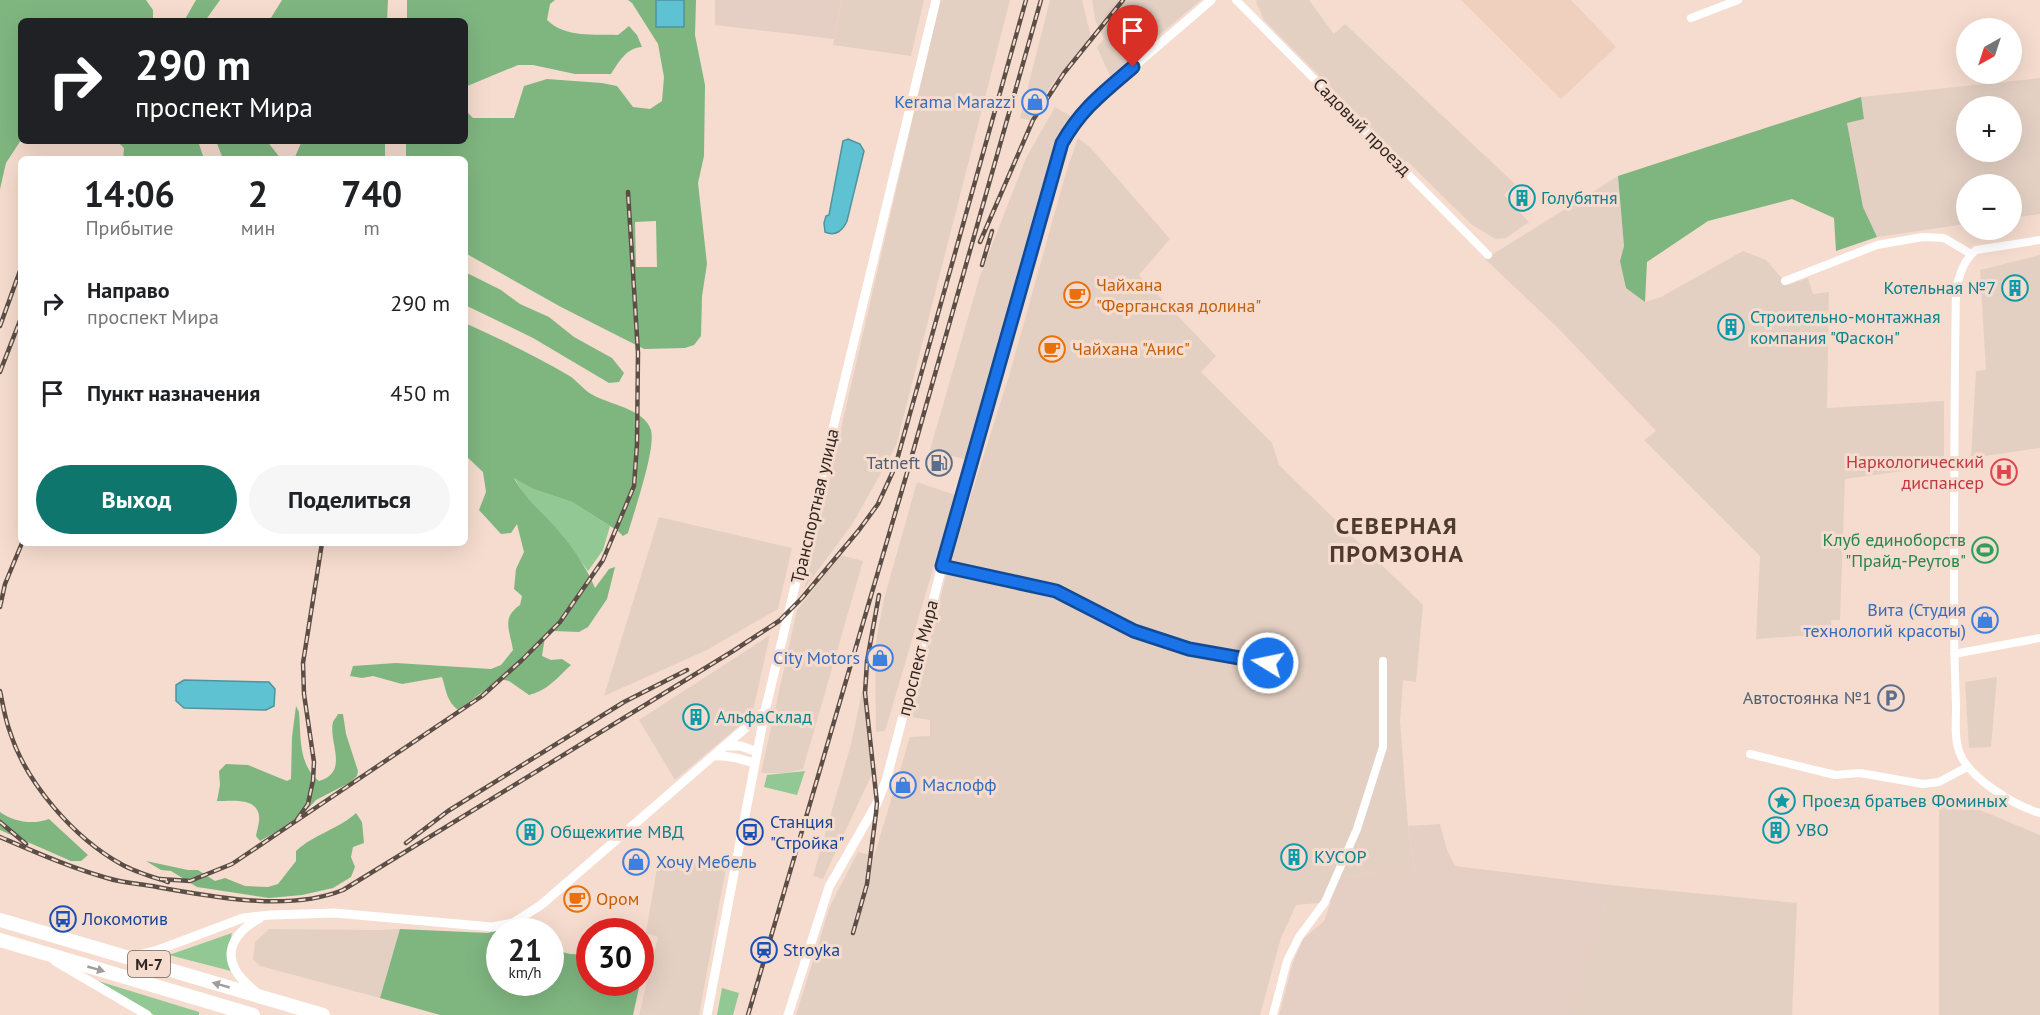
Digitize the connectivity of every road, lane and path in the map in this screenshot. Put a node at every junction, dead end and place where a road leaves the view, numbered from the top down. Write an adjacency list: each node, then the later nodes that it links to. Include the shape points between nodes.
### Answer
1 (936, 0): 15 (street, Транспортная улица)
2 (1211, 0): 10 (street, проспект Мира, via 1091,103 1062,143)
3 (1236, 0): 8 (street, Садовый проезд)
4 (1738, 0): 5 (street)
5 (1691, 18)
6 (2040, 240): 7 (street, via 1984,248)
7 (1971, 254): 9 (street, via 1944,238 1923,237 1877,245); 12 (street, via 1958,276 1956,291)
8 (1488, 255)
9 (1785, 281)
10 (942, 566): 14 (street, via 1056,591 1134,631 1189,649); 34 (street, проспект Мира, via 886,780 829,887)
11 (2040, 638): 12 (street)
12 (1954, 654): 21 (street, via 1956,737)
13 (1383, 662): 35 (street, via 1383,747 1357,829 1325,902 1287,962)
14 (1268, 663)
15 (765, 711): 16 (street); 17 (street, Транспортная улица)
16 (727, 746): 17 (street); 19 (street)
17 (757, 752): 20 (street, Транспортная улица)
18 (1750, 753): 21 (street, via 1835,775 1860,773 1923,784 1939,782)
19 (714, 756): 20 (street); 23 (street, via 541,905 513,923 492,927 335,913)
20 (754, 764): 33 (street, Транспортная улица)
21 (1967, 767): 22 (street, via 2006,798)
22 (2040, 813)
23 (265, 916): 27 (street, via 243,918); 28 (street, via 239,932 230,955 238,974)
24 (0, 920): 27 (highway, М-7)
25 (0, 940): 26 (highway, М-7)
26 (40, 952): 29 (highway, М-7, one-way to 29); 30 (street)
27 (127, 958): 28 (highway, М-7, one-way to 27)
28 (261, 997): 32 (highway, М-7)
29 (248, 1014): 31 (street)
30 (147, 1015)
31 (220, 1015)
32 (323, 1015)
33 (707, 1015)
34 (788, 1015)
35 (1273, 1015)

